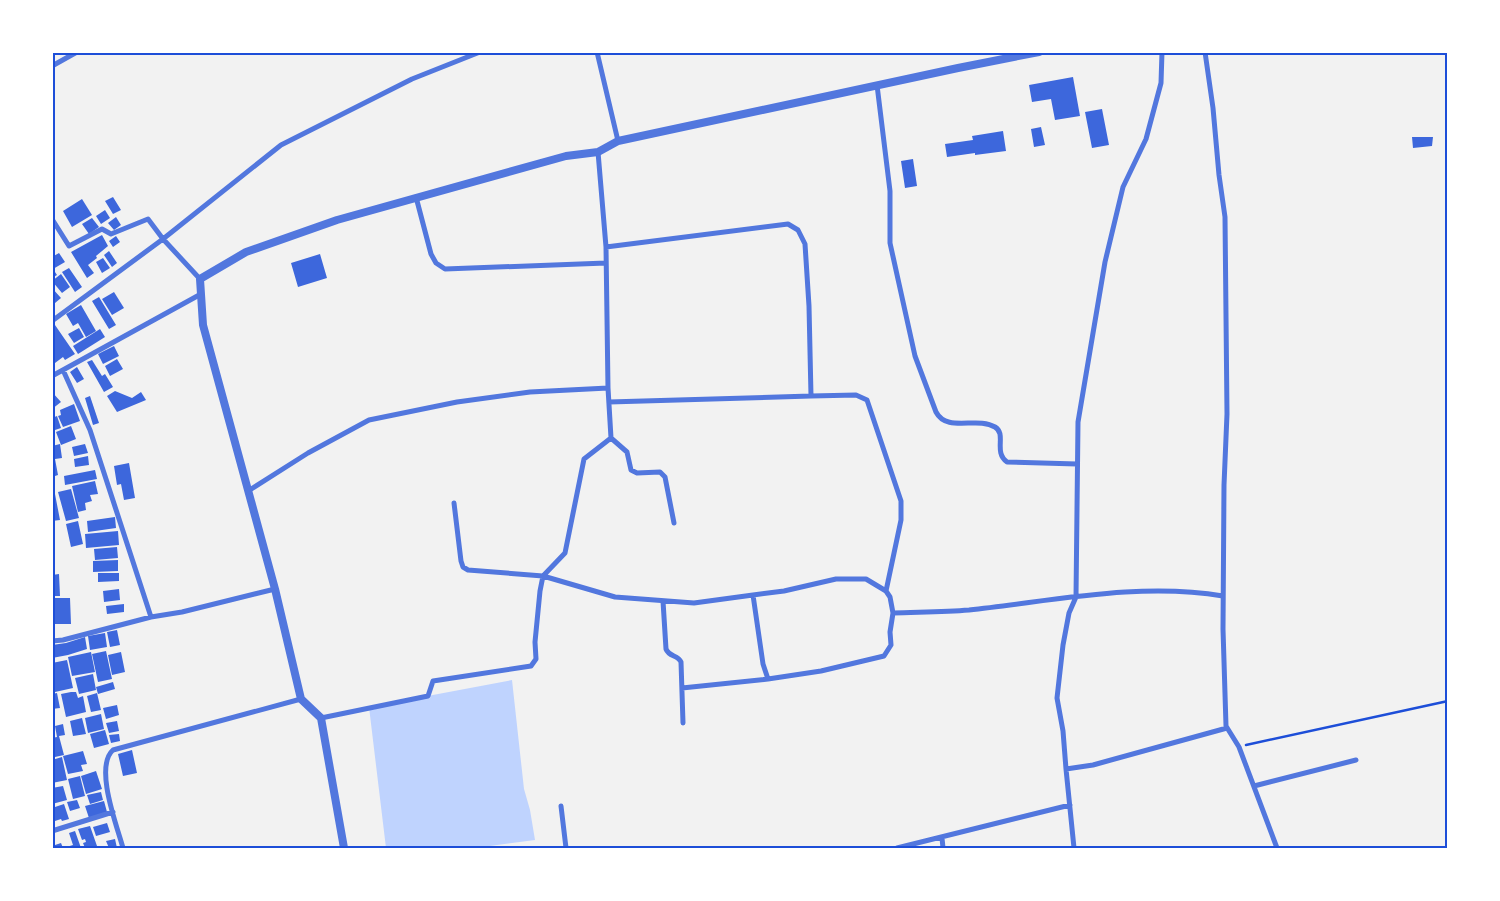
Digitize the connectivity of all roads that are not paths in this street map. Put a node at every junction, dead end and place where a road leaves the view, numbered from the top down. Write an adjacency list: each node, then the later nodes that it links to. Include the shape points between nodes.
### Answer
1 (77, 52): 7 (street)
2 (480, 52): 13 (street, via 412,79 281,145)
3 (597, 52): 9 (street)
4 (1039, 52): 8 (street)
5 (1162, 52): 25 (street, via 1161,84 1146,139 1123,186 1105,262 1078,422)
6 (1205, 52): 33 (street, via 1226,217 1227,414)
7 (52, 66)
8 (877, 85): 9 (street); 25 (street, via 890,190 890,243 915,356 938,418 948,422 994,426 1000,436 1000,453 1007,462)
9 (618, 141): 10 (street)
10 (598, 152): 11 (street, via 566,156); 14 (street)
11 (416, 197): 15 (street, via 430,254 445,269); 16 (street, via 246,252)
12 (52, 219): 13 (street, via 69,246 102,229 111,234 148,219)
13 (163, 239): 16 (street); 18 (street)
14 (606, 247): 15 (street); 22 (street, via 788,224 798,230 805,244)
15 (606, 263): 21 (street)
16 (200, 279): 17 (street)
17 (201, 294): 19 (street); 26 (street, via 203,325)
18 (52, 321)
19 (63, 370): 20 (street); 37 (street, via 90,430)
20 (52, 376)
21 (608, 388): 23 (street); 26 (street, via 530,392 457,402 369,420 308,453)
22 (811, 396): 23 (street); 31 (street, via 856,395 867,400 902,501)
23 (609, 402): 24 (street)
24 (610, 438): 28 (street, via 627,452 631,470 637,473 660,472 665,477); 29 (street, via 584,459 565,553)
25 (1077, 464): 34 (street)
26 (248, 492): 30 (street)
27 (454, 503): 29 (street, via 463,567)
28 (674, 523)
29 (543, 576): 35 (street, via 615,597); 42 (street, via 536,658 531,666 433,681 428,696)
30 (275, 589): 37 (street, via 182,612); 41 (street)
31 (886, 591): 32 (street, via 866,579 836,579); 36 (street)
32 (753, 595): 35 (street, via 694,604); 39 (street)
33 (1223, 596): 34 (street, via 1151,590); 44 (street)
34 (1076, 597): 36 (street, via 966,610); 46 (street, via 1068,613 1057,698)
35 (663, 601): 40 (street, via 666,649 681,662)
36 (893, 613): 39 (street, via 891,645 884,656)
37 (151, 616): 38 (street)
38 (52, 642)
39 (768, 679): 40 (street)
40 (682, 688): 43 (street)
41 (302, 699): 42 (street); 50 (street, via 113,750 107,757 105,772)
42 (321, 718): 54 (street)
43 (684, 722)
44 (1227, 728): 46 (street, via 1092,765); 47 (street, via 1240,747)
45 (1356, 760): 47 (street)
46 (1066, 769): 49 (street)
47 (1254, 786): 59 (street)
48 (561, 806): 55 (street)
49 (1070, 806): 52 (street); 58 (street)
50 (113, 812): 51 (street); 53 (street)
51 (52, 831)
52 (942, 838): 56 (street); 57 (street)
53 (123, 848)
54 (344, 848)
55 (566, 848)
56 (896, 848)
57 (943, 848)
58 (1074, 848)
59 (1277, 848)

